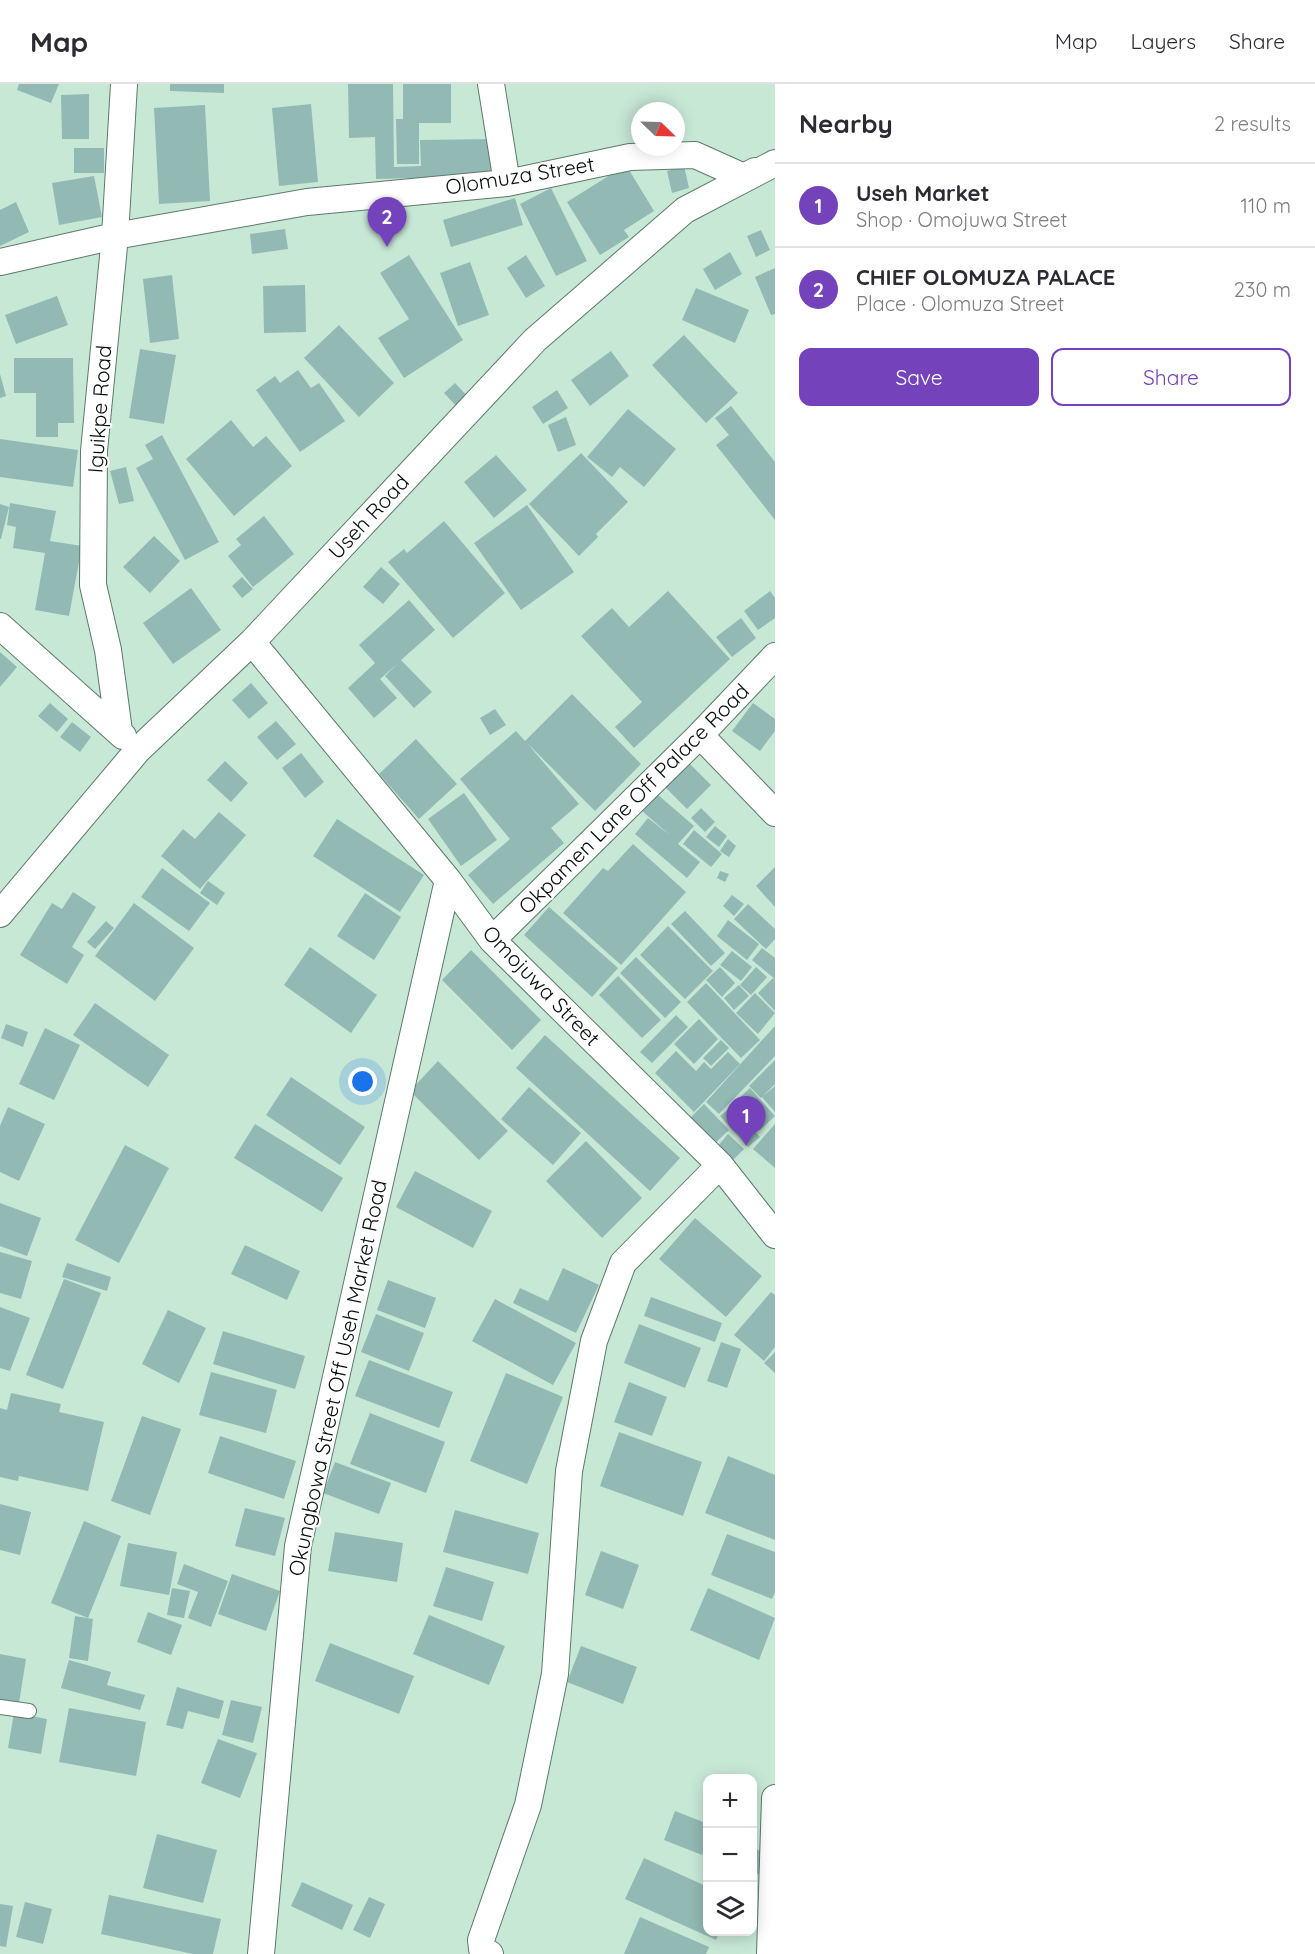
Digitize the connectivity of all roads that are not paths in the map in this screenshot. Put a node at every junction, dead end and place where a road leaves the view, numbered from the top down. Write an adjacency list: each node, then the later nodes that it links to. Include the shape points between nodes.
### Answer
1 (124, 84): 5 (street, Iguikpe Road)
2 (490, 84): 4 (street)
3 (775, 162): 4 (street, Olomuza Street, via 744,177 695,155 630,157); 8 (street, Useh Road, via 684,210 535,340)
4 (507, 183): 5 (street, Olomuza Street, via 307,202)
5 (116, 236): 6 (street, Olomuza Street); 10 (street, Iguikpe Road, via 94,451 93,585 108,650)
6 (0, 262)
7 (0, 626): 10 (street)
8 (252, 642): 12 (street, Useh Road); 14 (street, Omojuwa Street)
9 (775, 656): 11 (street, Okpamen Lane Off Palace Road)
10 (118, 731): 12 (street)
11 (700, 735): 13 (street); 16 (street, Okpamen Lane Off Palace Road)
12 (138, 750): 15 (street, Useh Road)
13 (775, 813)
14 (448, 880): 16 (street, Omojuwa Street); 22 (street, Okungbowa Street Off Useh Market Road, via 298,1546)
15 (0, 914)
16 (492, 940): 17 (street, Omojuwa Street)
17 (720, 1165): 18 (street, Omojuwa Street); 23 (street, via 623,1263 594,1341 569,1471 555,1674 528,1805 481,1940 482,1949)
18 (775, 1235)
19 (0, 1707): 20 (lane)
20 (29, 1711)
21 (775, 1798): 24 (street)
22 (261, 1954)
23 (490, 1954)
24 (770, 1954)

